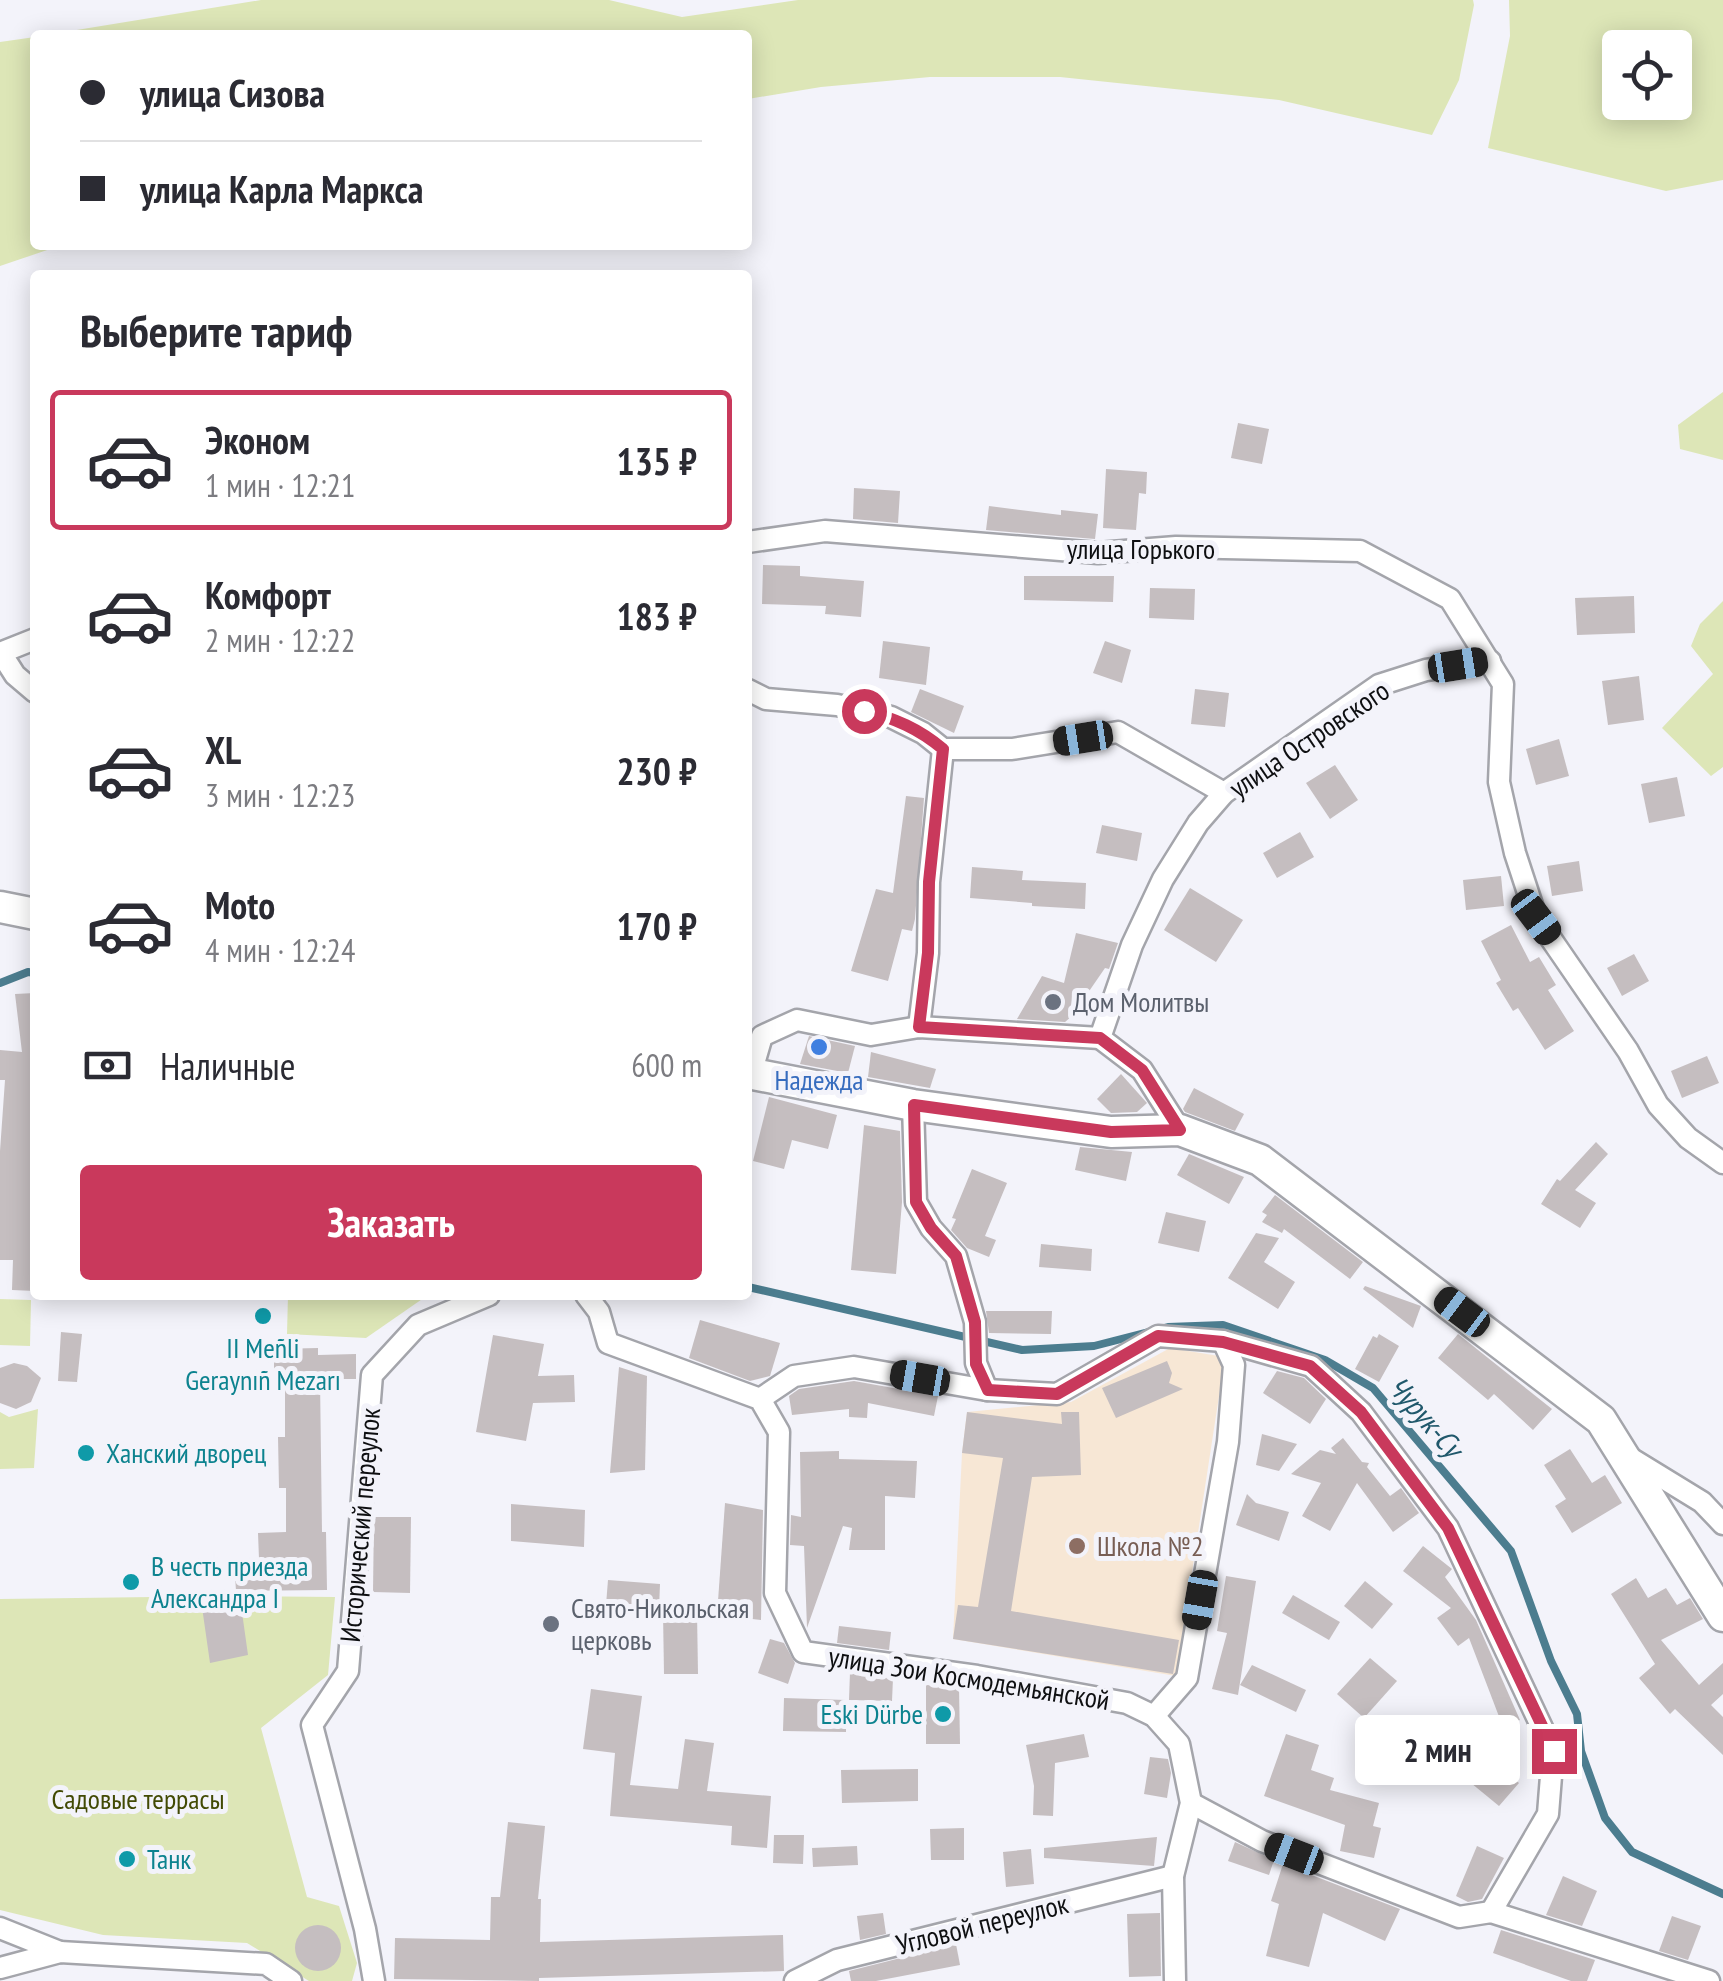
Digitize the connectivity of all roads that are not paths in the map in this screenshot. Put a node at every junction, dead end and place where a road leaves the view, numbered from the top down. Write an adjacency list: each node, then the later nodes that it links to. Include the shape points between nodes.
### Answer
1 (752, 541): 4 (street, улица Горького, via 824,531 1098,552 1360,552 1450,599)
2 (30, 641): 3 (street)
3 (1, 653): 5 (street)
4 (1490, 660): 8 (street, улица Островского, via 1379,685); 17 (street, улица Горького, via 1503,684 1499,782 1536,917 1658,1105)
5 (30, 688)
6 (752, 692): 7 (street, via 891,717)
7 (943, 749): 8 (street, via 1012,749 1118,732); 11 (street)
8 (1224, 793): 13 (street, улица Островского, via 1163,879)
9 (0, 907): 10 (main road)
10 (30, 913)
11 (919, 1027): 12 (street, via 871,1035 798,1020); 13 (street)
12 (755, 1031)
13 (1100, 1038): 16 (street, via 1142,1070)
14 (752, 1075): 15 (main road)
15 (914, 1105): 16 (main road, via 1111,1132); 21 (street, via 916,1202 956,1256 975,1322 976,1364)
16 (1180, 1130): 23 (main road, via 1260,1160 1548,1376 1601,1420)
17 (1723, 1163)
18 (477, 1300): 34 (street, Исторический переулок, via 418,1325 372,1375 348,1671 312,1725)
19 (590, 1300): 22 (street, via 608,1343)
20 (1223, 1342): 21 (street, via 1158,1336 1057,1394); 26 (street, via 1234,1365 1228,1442 1187,1678); 29 (street, via 1310,1366 1361,1412 1448,1528 1554,1751 1548,1814)
21 (988, 1390): 22 (street, via 854,1367 794,1376)
22 (760, 1399): 26 (street, улица Зои Космодемьянской, via 779,1432 776,1594 803,1652 1090,1696)
23 (1617, 1450): 24 (street, via 1702,1502); 25 (main road)
24 (1723, 1524)
25 (1723, 1616)
26 (1154, 1716): 27 (street, via 1178,1744)
27 (1191, 1803): 28 (street); 29 (street, via 1262,1841 1459,1917)
28 (1173, 1876): 35 (street, Угловой переулок, via 837,1960); 36 (street)
29 (1491, 1912): 37 (street)
30 (0, 1928): 31 (street)
31 (60, 1952): 32 (street); 33 (street, via 266,1964)
32 (0, 1968)
33 (292, 1981)
34 (374, 1981)
35 (794, 1981)
36 (1175, 1981)
37 (1709, 1981)

